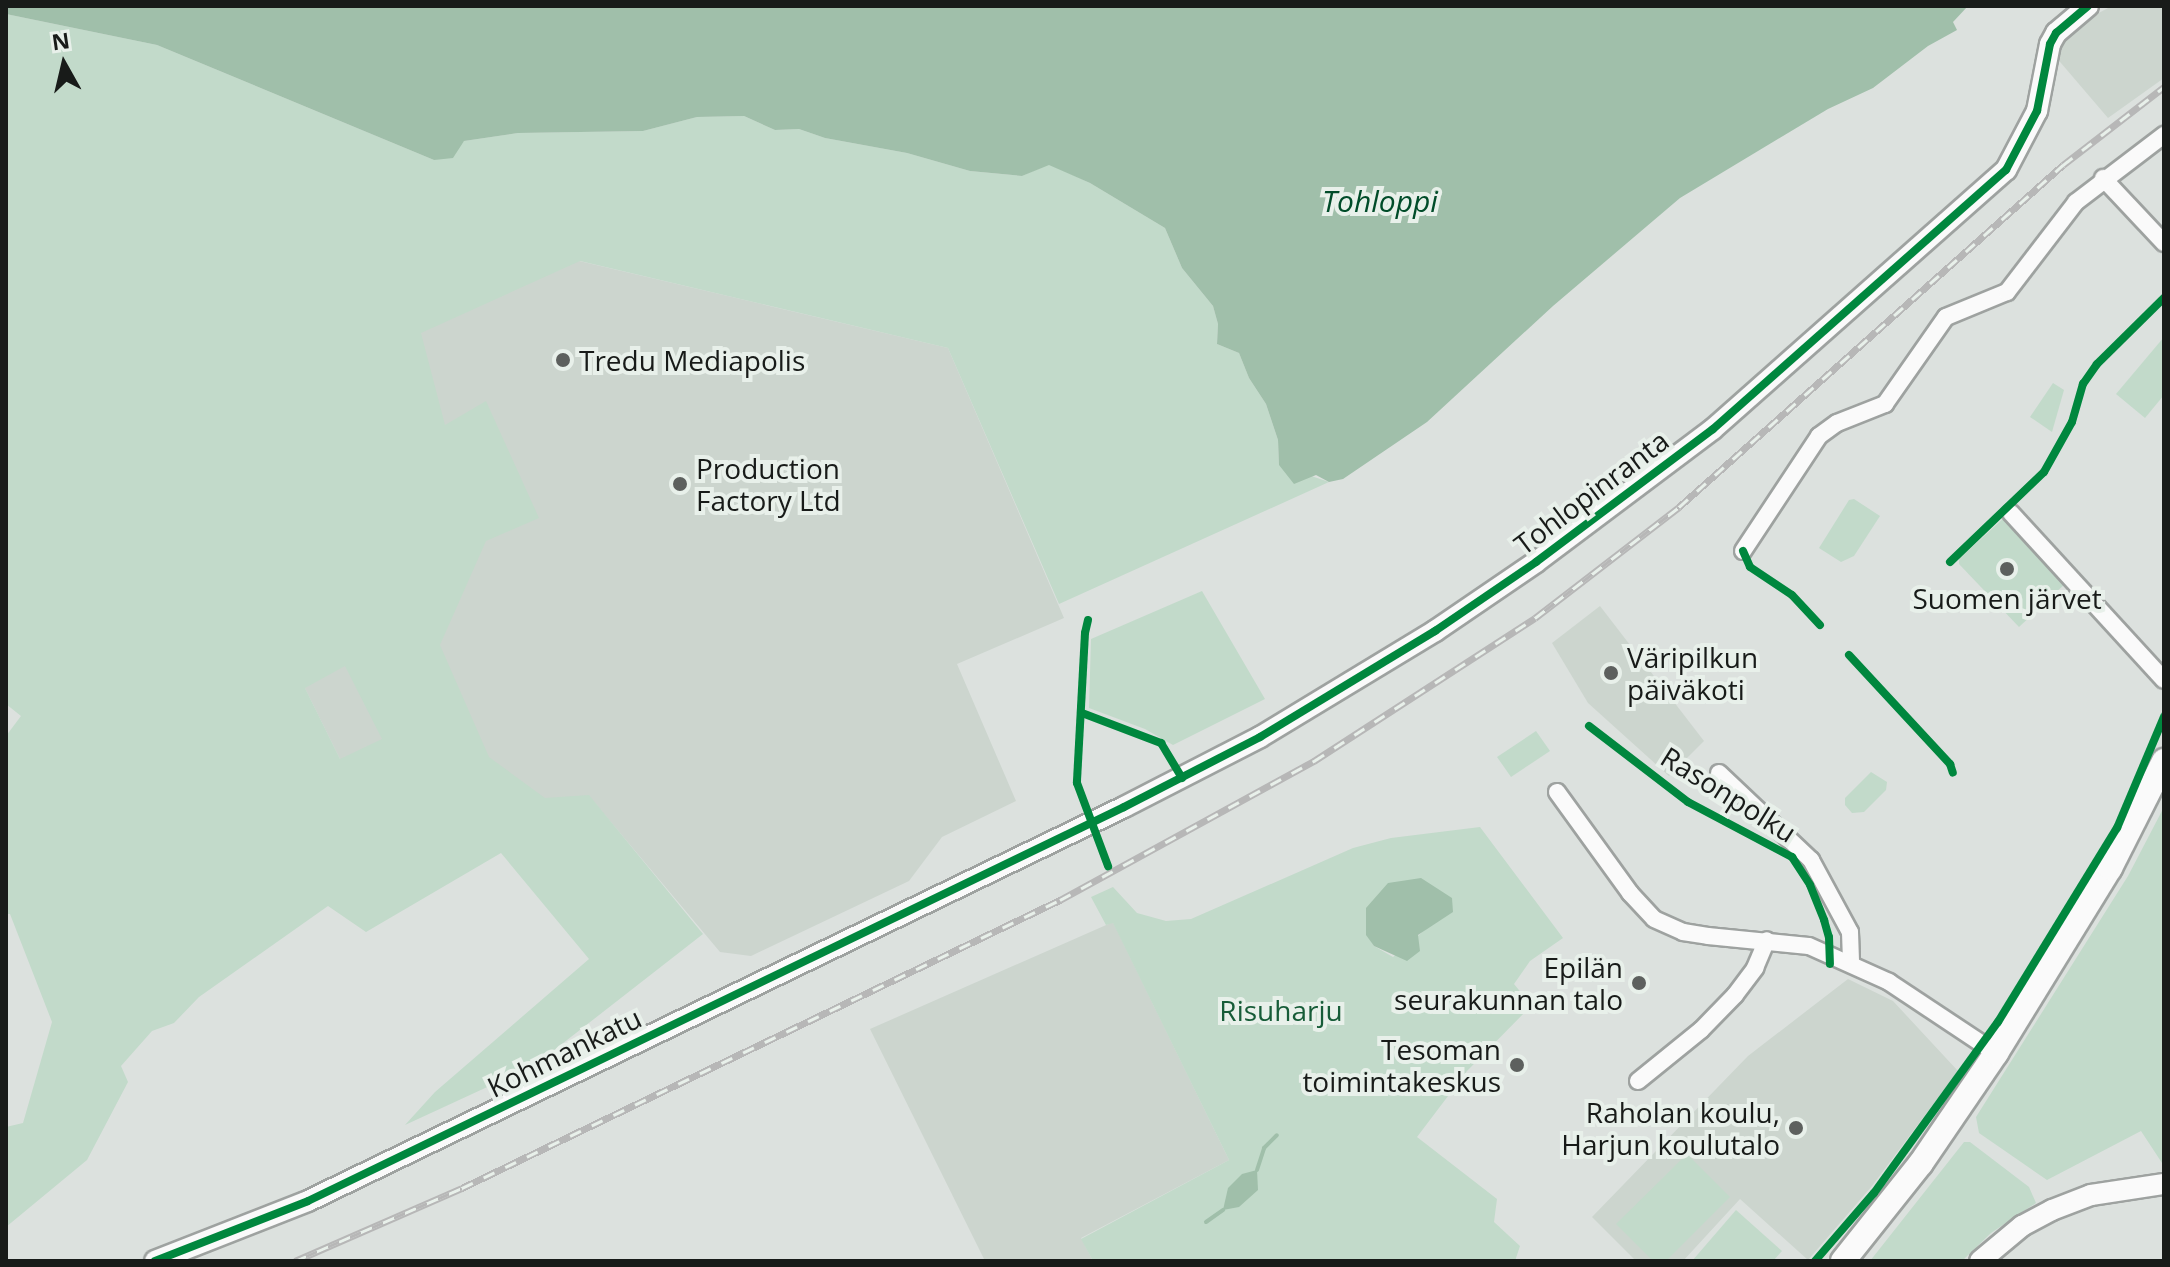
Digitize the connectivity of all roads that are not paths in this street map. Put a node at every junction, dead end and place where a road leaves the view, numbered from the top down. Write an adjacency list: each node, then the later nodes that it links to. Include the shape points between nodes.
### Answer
1 (2088, 6): 11 (street, Tohlopinranta, via 2050,44 2037,111 2006,170 1713,429 1536,562 1362,677 1216,760)
2 (2164, 135): 3 (street)
3 (2103, 178): 4 (street); 6 (street, via 2076,202 2007,292 1946,317 1885,404 1819,436)
4 (2164, 243)
5 (2011, 513): 7 (street)
6 (1743, 551)
7 (2164, 680)
8 (2164, 761): 14 (main road, via 2104,879)
9 (1719, 773): 13 (street, via 1811,860 1850,932)
10 (1557, 792): 12 (street, via 1654,919 1683,932)
11 (988, 872): 17 (street, Kohmankatu, via 308,1201)
12 (1767, 940): 13 (street, via 1809,946); 15 (street, via 1735,995)
13 (1851, 964): 14 (street, via 1913,997)
14 (1996, 1053): 18 (main road, via 1921,1163)
15 (1638, 1081)
16 (2164, 1184): 19 (street, via 2091,1195 2052,1210 2022,1226)
17 (155, 1261)
18 (1843, 1261)
19 (1980, 1261)

